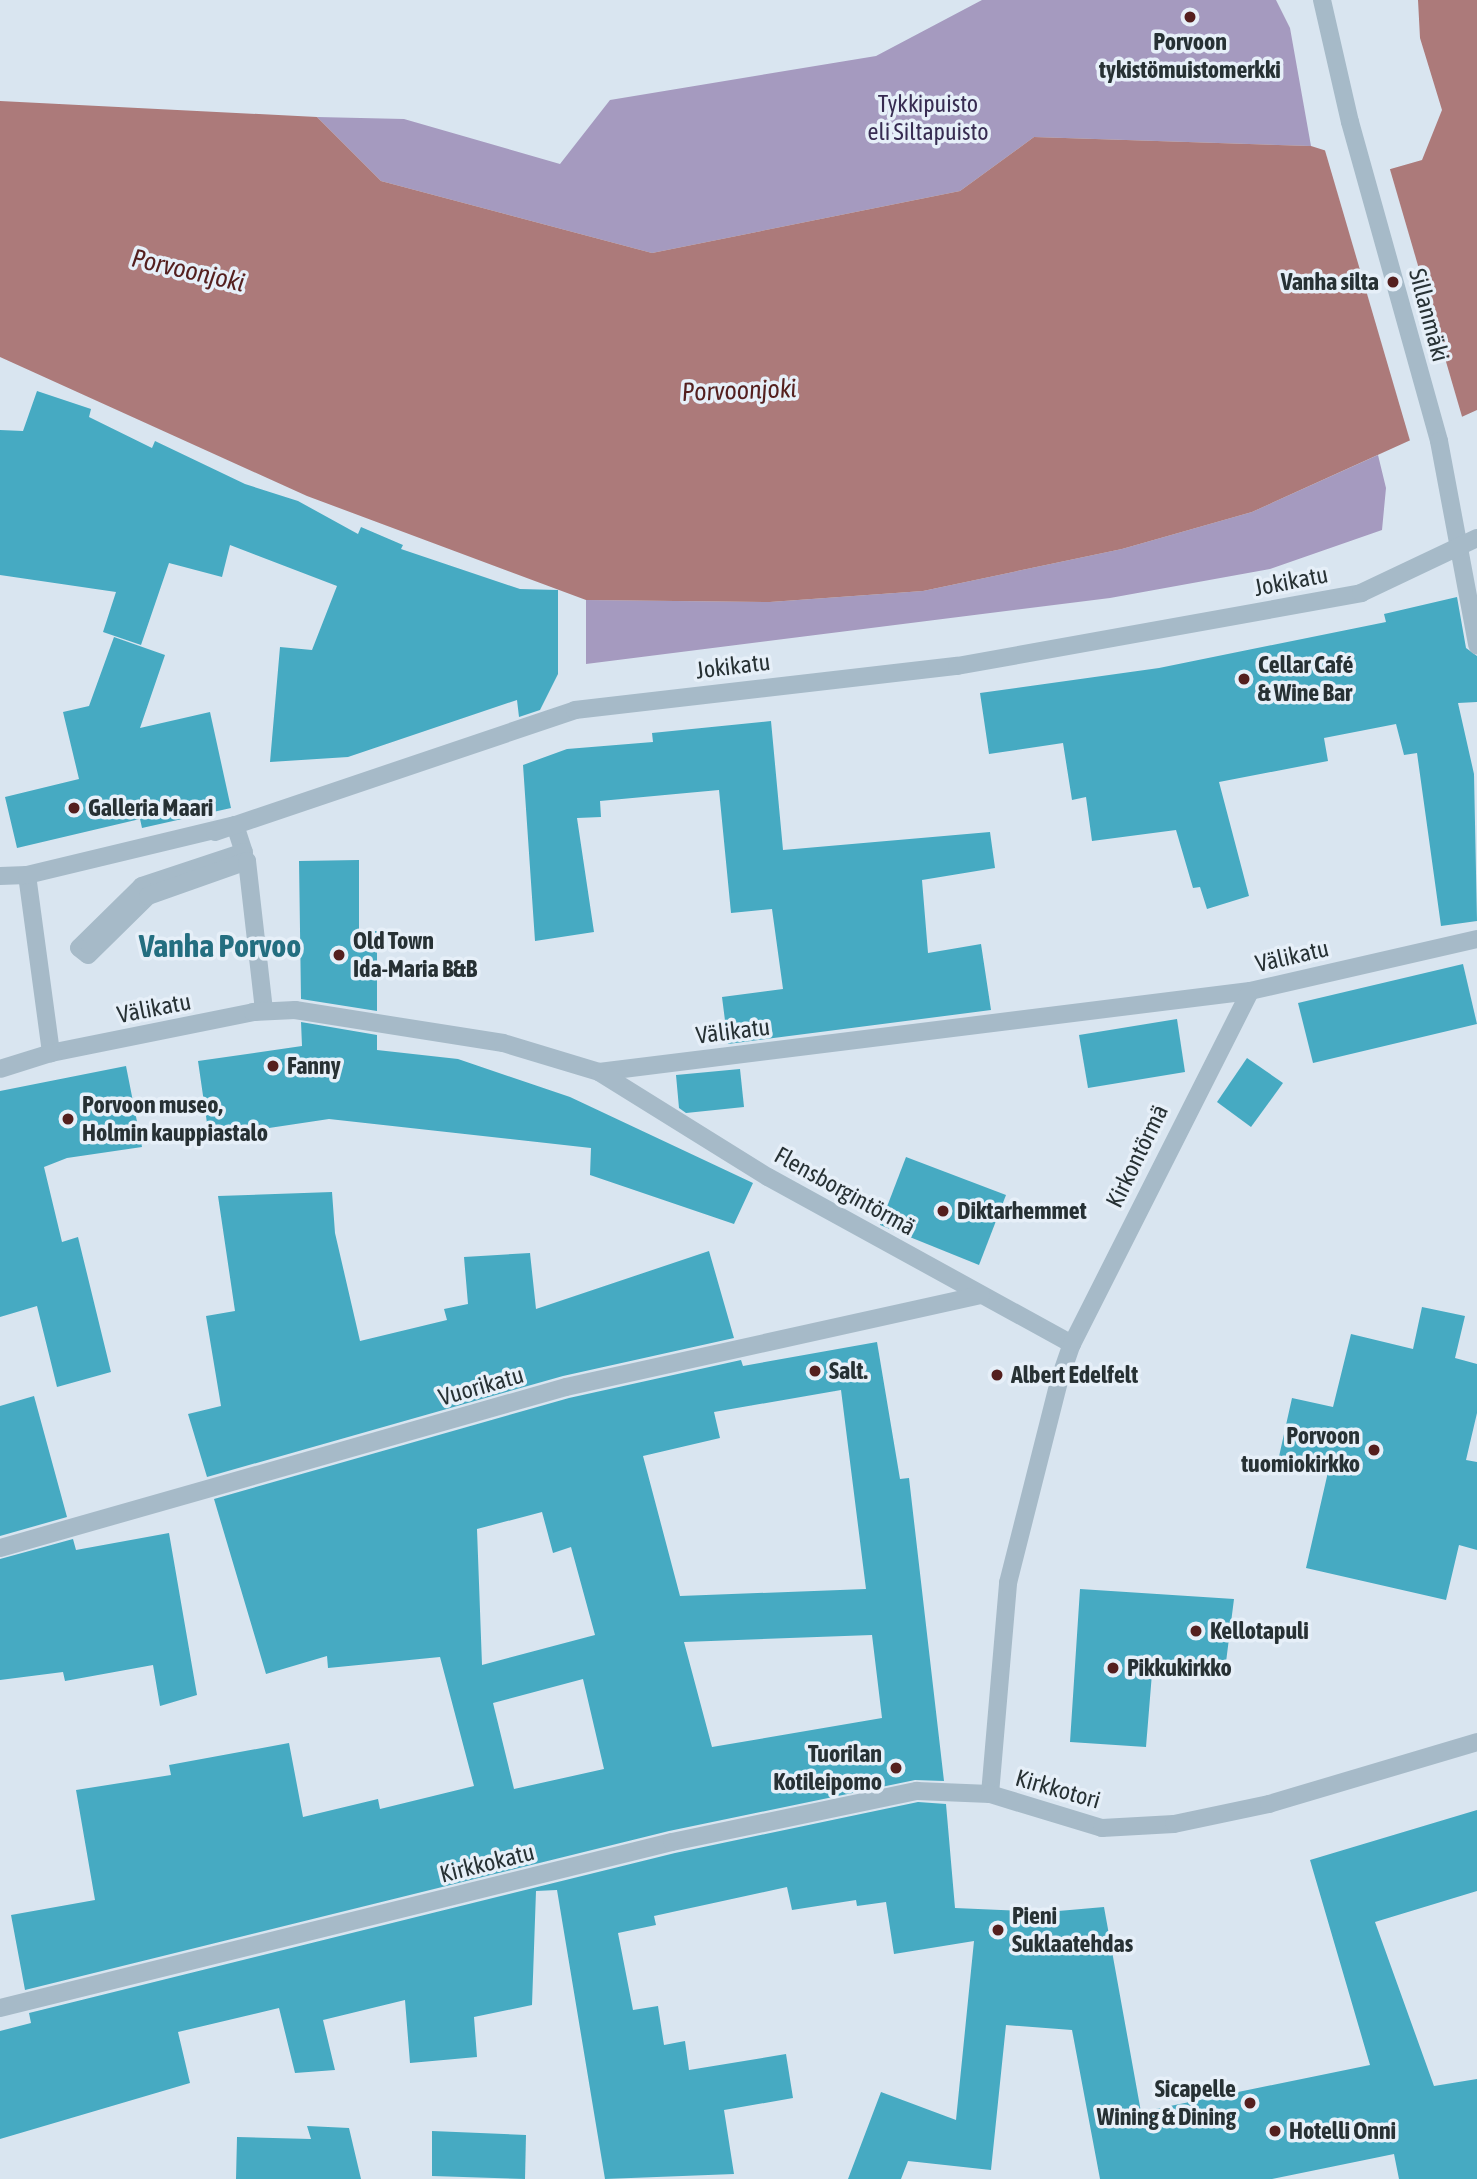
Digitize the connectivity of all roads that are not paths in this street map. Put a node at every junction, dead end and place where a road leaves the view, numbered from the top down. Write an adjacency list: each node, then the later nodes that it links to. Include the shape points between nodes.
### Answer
1 (1322, 0): 2 (street, Sillanmäki, via 1350,122)
2 (1469, 540): 3 (street, Sillanmäki); 4 (street, Jokikatu, via 1361,593 957,666 575,710)
3 (1477, 645)
4 (235, 825): 5 (street, Jokikatu); 9 (street, via 244,852 142,886 79,948 88,956 148,897 247,861)
5 (27, 875): 6 (street, Jokikatu); 10 (street)
6 (0, 876)
7 (1477, 939): 8 (street, Välikatu)
8 (1250, 991): 12 (street, Välikatu); 14 (street, Kirkontörmä)
9 (264, 1010): 10 (street, Välikatu); 12 (street, Välikatu, via 295,1010 503,1043)
10 (51, 1053): 11 (street, Välikatu)
11 (0, 1069)
12 (599, 1072): 13 (street, Flensborgintörmä, via 768,1177)
13 (981, 1294): 14 (street, Flensborgintörmä); 15 (street, Vuorikatu, via 566,1387)
14 (1072, 1344): 17 (street, Kirkkotori, via 1008,1583)
15 (0, 1548)
16 (1477, 1742): 17 (street, Kirkkotori, via 1269,1804 1174,1825 1102,1828)
17 (990, 1794): 18 (street, Kirkkokatu, via 917,1791 685,1839)
18 (0, 2008)

